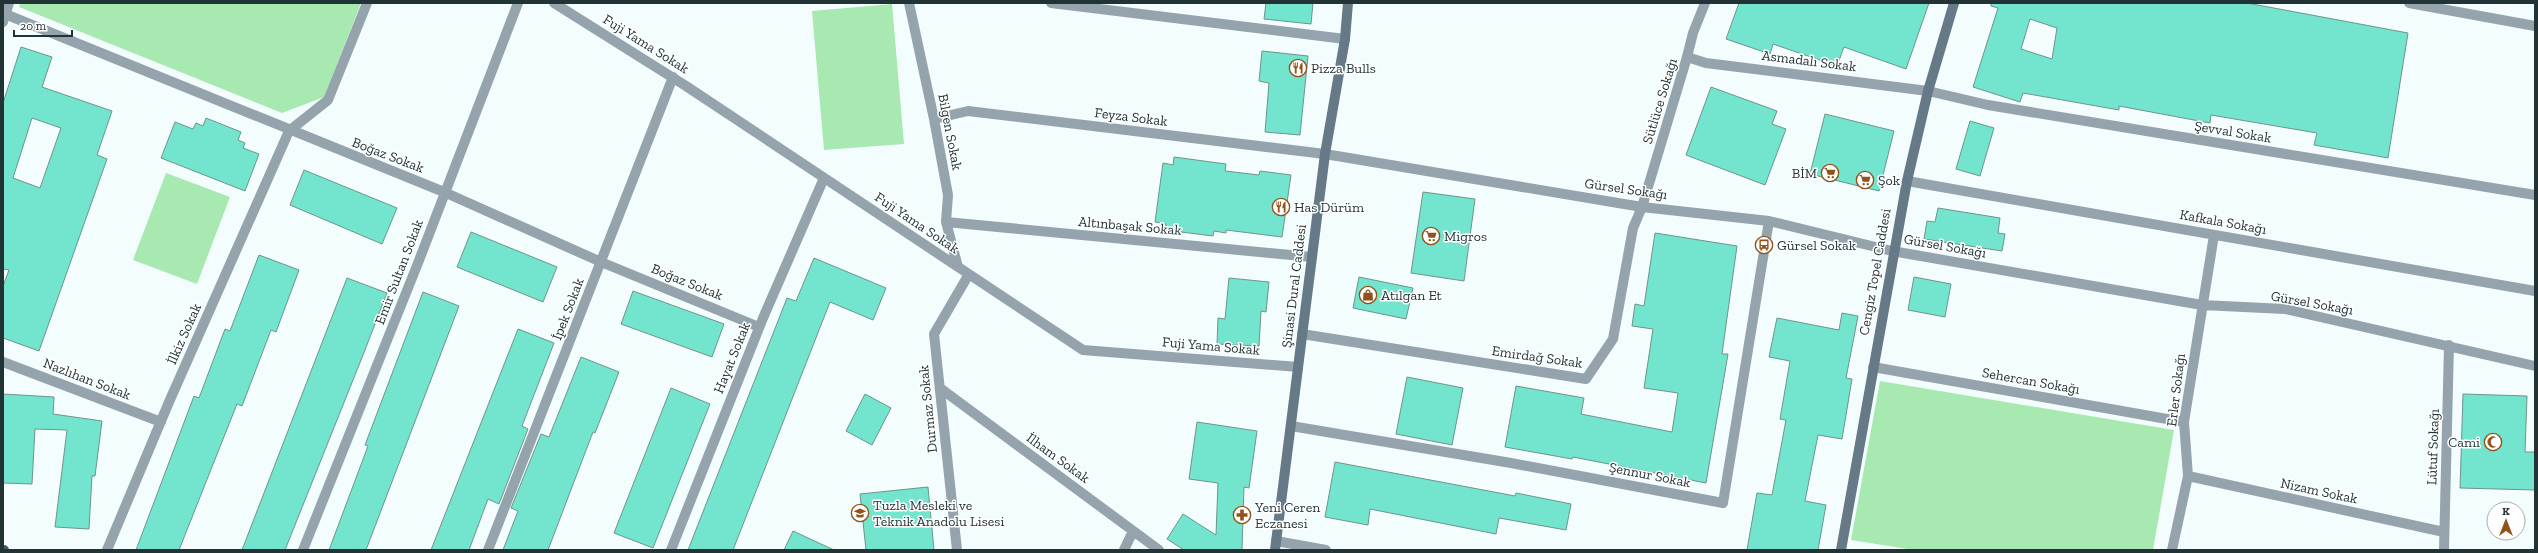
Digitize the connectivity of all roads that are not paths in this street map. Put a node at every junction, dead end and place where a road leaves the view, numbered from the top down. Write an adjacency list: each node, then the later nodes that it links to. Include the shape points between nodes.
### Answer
1 (9, 3): 11 (street)
2 (367, 3): 18 (street, via 328,100)
3 (518, 3): 22 (street, Emir Sultan Sokak)
4 (554, 3): 15 (street, Fuji Yama Sokak)
5 (909, 3): 17 (street, Bilgen Sokak)
6 (1051, 3): 13 (street)
7 (1348, 3): 13 (street, Şinasi Dural Caddesi)
8 (1704, 3): 14 (street, Sütlüce Sokağı, via 1692,33)
9 (1954, 3): 16 (street, Cengiz Topel Caddesi)
10 (2409, 3): 12 (street)
11 (4, 18): 18 (street, Boğaz Sokak)
12 (2535, 26)
13 (1345, 39): 19 (street, Şinasi Dural Caddesi)
14 (1687, 57): 16 (street, Asmadalı Sokak, via 1706,63); 24 (street, Sütlüce Sokağı)
15 (673, 77): 20 (street, Fuji Yama Sokak); 30 (street, İpek Sokak)
16 (1928, 90): 21 (street, Cengiz Topel Caddesi); 23 (street, Şevval Sokak, via 1988,105)
17 (934, 119): 19 (street, Feyza Sokak, via 968,111); 25 (street, Bilgen Sokak, via 948,195)
18 (289, 131): 22 (street, Boğaz Sokak); 43 (street, İlkiz Sokak)
19 (1325, 154): 24 (street, Gürsel Sokağı); 29 (street, Şinasi Dural Caddesi)
20 (824, 178): 31 (street, Fuji Yama Sokak); 35 (street, Hayat Sokak)
21 (1907, 181): 27 (street, Kafkala Sokağı); 28 (street, Cengiz Topel Caddesi)
22 (444, 192): 30 (street, Boğaz Sokak); 51 (street, Emir Sultan Sokak)
23 (2535, 195)
24 (1642, 207): 26 (street, Gürsel Sokağı); 36 (street, Emirdağ Sokak, via 1633,228 1613,338 1586,379)
25 (946, 222): 29 (street, Altınbaşak Sokak); 31 (street, Bilgen Sokak)
26 (1769, 222): 28 (street, Gürsel Sokağı); 45 (street, Şennur Sokak, via 1723,502)
27 (2214, 235): 33 (street, Kafkala Sokağı); 34 (street, Erler Sokağı)
28 (1892, 251): 34 (street, Gürsel Sokağı); 41 (street, Cengiz Topel Caddesi)
29 (1312, 257): 36 (street, Şinasi Dural Caddesi)
30 (601, 262): 35 (street, Boğaz Sokak); 52 (street, İpek Sokak)
31 (958, 267): 32 (street, Fuji Yama Sokak)
32 (969, 274): 40 (street, Fuji Yama Sokak, via 1083,350); 42 (street, Durmaz Sokak, via 934,334)
33 (2535, 291)
34 (2202, 305): 37 (street, Gürsel Sokağı, via 2285,309); 44 (street, Erler Sokağı)
35 (759, 327): 53 (street, Hayat Sokak)
36 (1302, 334): 40 (street, Şinasi Dural Caddesi)
37 (2449, 345): 39 (street, Gürsel Sokağı); 48 (street, Lütuf Sokağı)
38 (3, 362): 43 (street, Nazlıhan Sokak)
39 (2535, 366)
40 (1298, 367): 45 (street, Şinasi Dural Caddesi)
41 (1873, 367): 44 (street, Sehercan Sokağı); 58 (street, Cengiz Topel Caddesi)
42 (940, 388): 47 (street, İlham Sokak); 54 (street, Durmaz Sokak)
43 (161, 422): 50 (street, İlkiz Sokak)
44 (2184, 422): 46 (street, Erler Sokağı)
45 (1291, 426): 49 (street, Şinasi Dural Caddesi)
46 (2188, 476): 48 (street, Nizam Sokak); 59 (street, Erler Sokağı)
47 (1133, 531): 55 (street); 56 (street, İlham Sokak)
48 (2444, 532): 60 (street, Lütuf Sokağı)
49 (1276, 545): 57 (street)
50 (107, 550)
51 (304, 550)
52 (488, 550)
53 (671, 550)
54 (957, 550)
55 (1124, 550)
56 (1159, 550)
57 (1326, 550)
58 (1841, 550)
59 (2172, 550)
60 (2444, 550)

